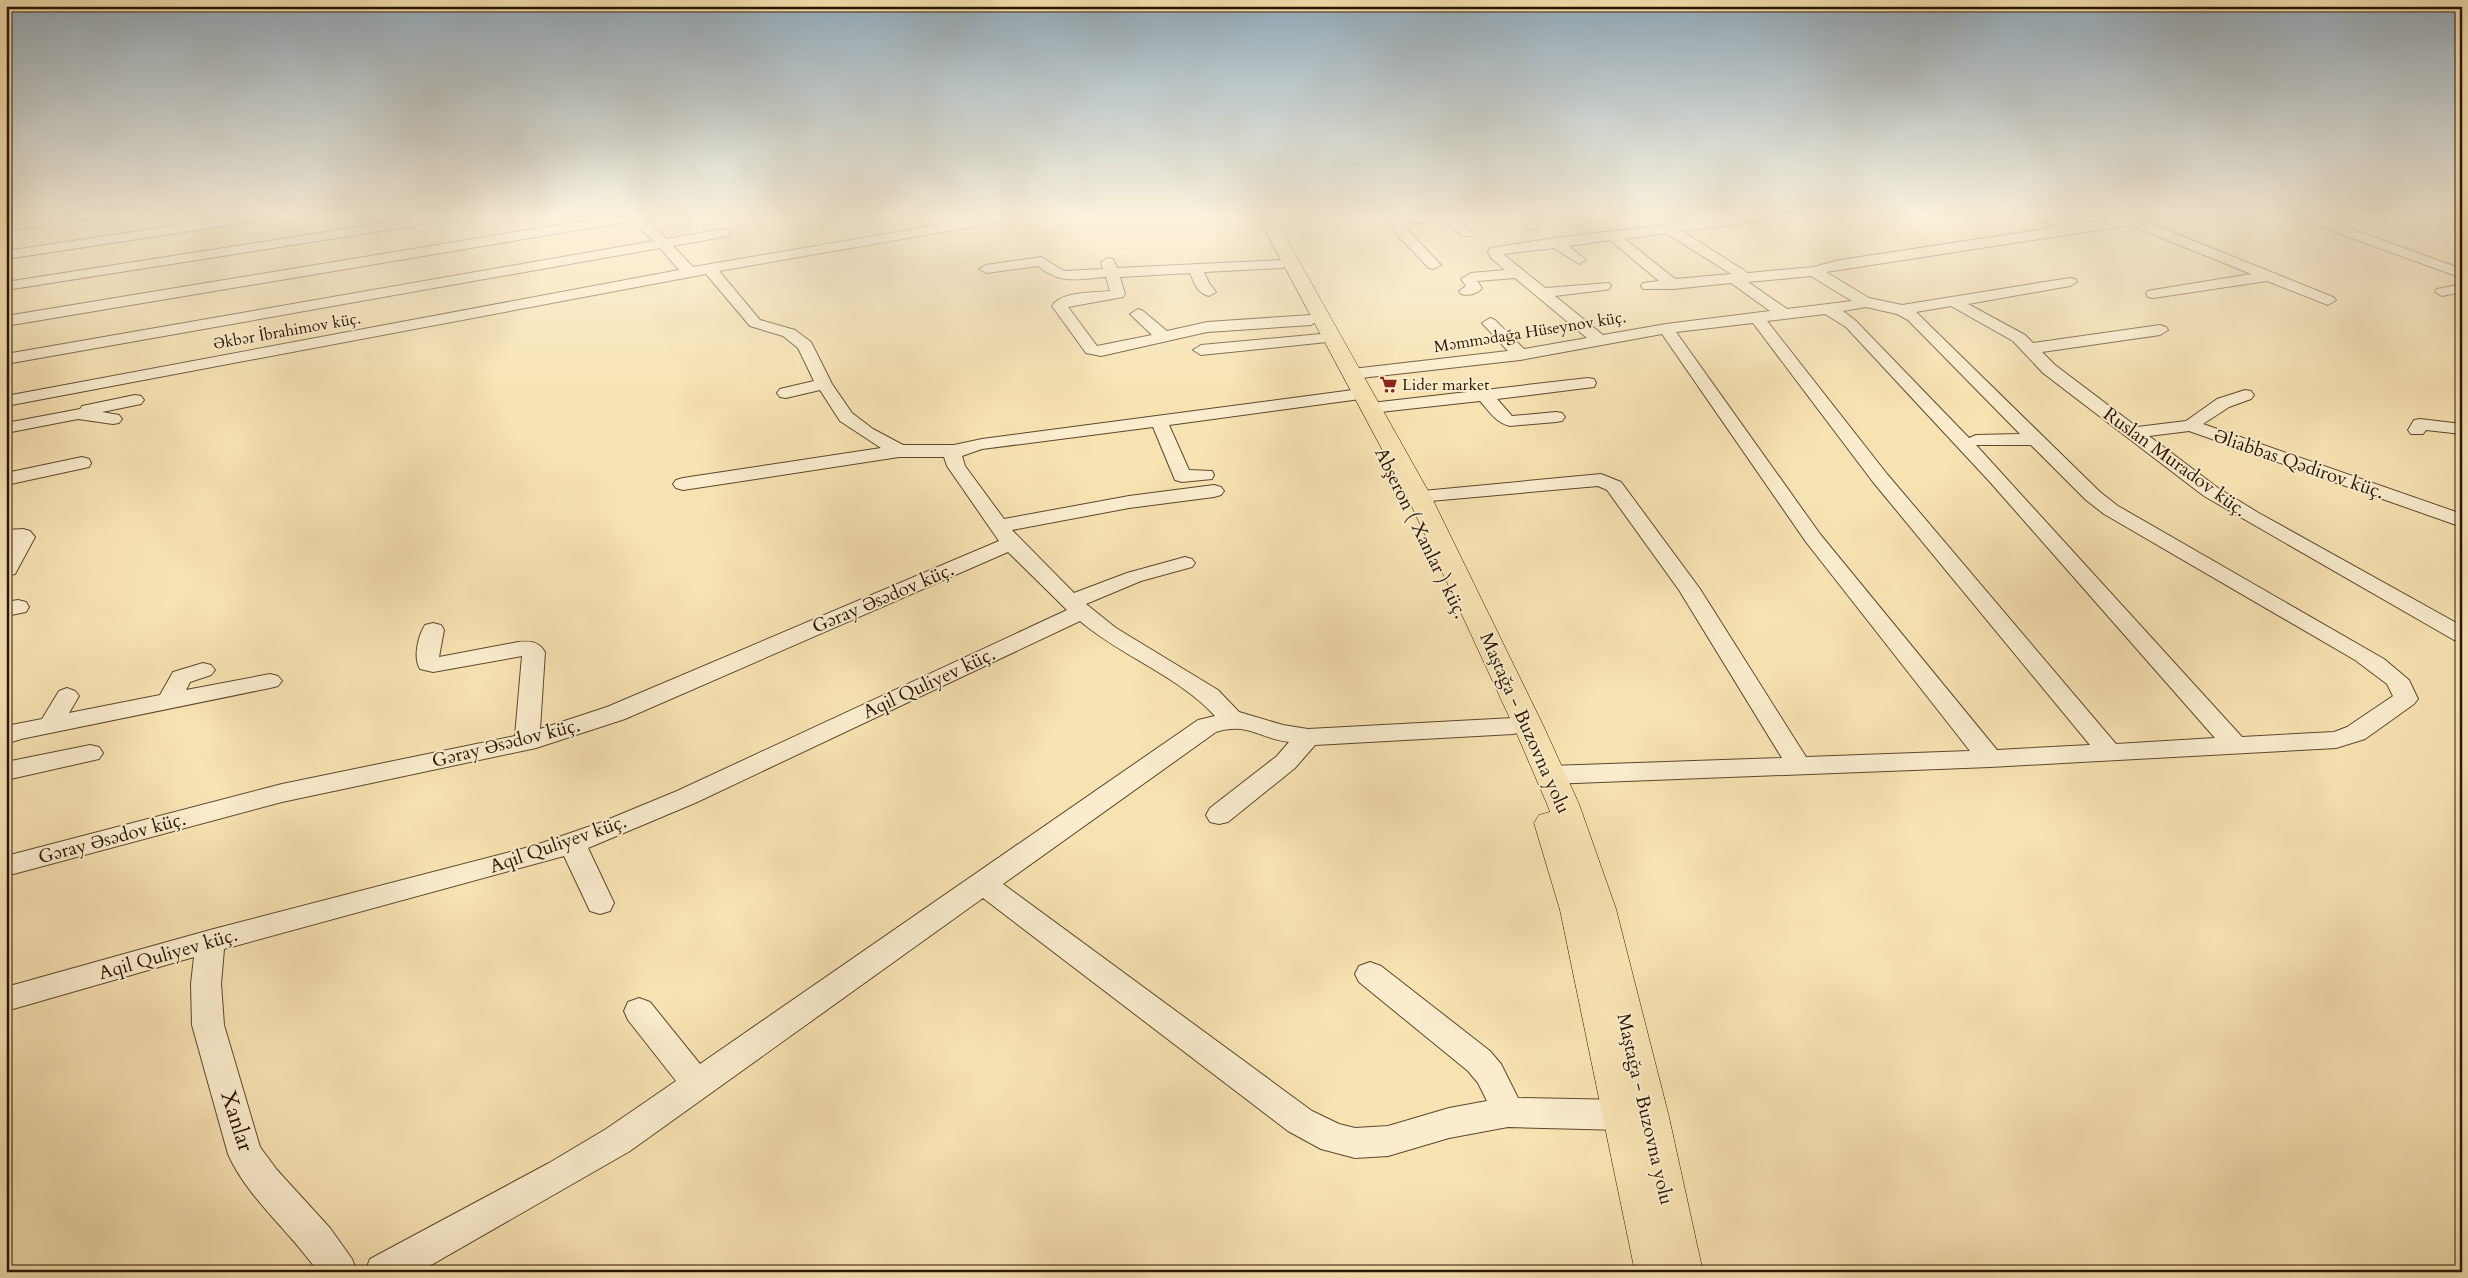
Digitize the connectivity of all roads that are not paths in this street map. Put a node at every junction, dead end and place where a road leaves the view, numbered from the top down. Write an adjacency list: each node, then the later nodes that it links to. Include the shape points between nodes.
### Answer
1 (78, 275): 21 (street)
2 (281, 275): 38 (street)
3 (488, 275): 48 (street)
4 (681, 275): 56 (street, Əkbər İbrahimov küç.)
5 (715, 275): 50 (street, via 754,323 798,337)
6 (1112, 275): 43 (street, via 1118,294 1073,300 1060,306 1090,348 1101,350)
7 (1198, 275): 26 (street)
8 (1288, 275): 40 (main road, Abşeron ( Xanlar ) küç.)
9 (1297, 275): 51 (main road, Maştağa - Buzovna yolu)
10 (1499, 275): 25 (street, via 1471,277 1468,279 1475,288)
11 (1521, 275): 28 (street)
12 (1660, 275): 20 (street)
13 (1735, 275): 18 (street)
14 (1781, 275): 18 (street)
15 (1820, 275): 32 (street)
16 (2265, 275): 17 (street)
17 (2268, 276): 29 (street); 30 (street)
18 (1741, 279): 20 (street); 36 (street)
19 (2070, 282): 31 (street)
20 (1673, 285): 23 (street)
21 (6, 286)
22 (1604, 286): 28 (street)
23 (1648, 286)
24 (2462, 288): 27 (street)
25 (1466, 291)
26 (1209, 292)
27 (2442, 292)
28 (1542, 293): 44 (street)
29 (2153, 294)
30 (2328, 300)
31 (1952, 301): 34 (street); 45 (street, Ruslan Muradov küç., via 2008,332)
32 (1864, 302): 33 (street, Məmmədağa Hüseynov küç.); 34 (street)
33 (1829, 309): 36 (street, Məmmədağa Hüseynov küç.); 92 (street, via 1851,324 1997,478)
34 (1902, 310): 66 (street, via 1913,317)
35 (1138, 314): 43 (street)
36 (1784, 314): 37 (street, Məmmədağa Hüseynov küç.)
37 (1757, 318): 41 (street, Məmmədağa Hüseynov küç.); 93 (street, via 1880,478)
38 (6, 321)
39 (1490, 323): 47 (street)
40 (1316, 329): 43 (street, via 1216,326); 46 (street); 51 (main road, Abşeron ( Xanlar ) küç.)
41 (1666, 329): 44 (street, Məmmədağa Hüseynov küç.); 95 (street, via 1813,538)
42 (2160, 330): 45 (street)
43 (1163, 336)
44 (1598, 340): 47 (street, Məmmədağa Hüseynov küç.)
45 (2028, 348): 65 (street, Ruslan Muradov küç., via 2049,369)
46 (1201, 350)
47 (1520, 354): 51 (street, Məmmədağa Hüseynov küç.)
48 (6, 359)
49 (1588, 383): 53 (street)
50 (824, 384): 52 (street); 68 (street, via 846,417)
51 (1359, 392): 53 (street); 60 (street); 73 (main road, Maştağa - Buzovna yolu); 88 (main road, Abşeron ( Xanlar ) küç.)
52 (786, 393)
53 (1484, 394): 58 (street, via 1510,421)
54 (2245, 395): 61 (street, via 2223,403)
55 (135, 400): 57 (street)
56 (6, 401)
57 (78, 414): 59 (street); 62 (street)
58 (1556, 417)
59 (113, 419)
60 (1159, 421): 69 (street, via 982,444); 75 (street, Gəray Əsədov küç., via 1182,476 1209,483)
61 (2191, 426): 65 (street, Əliabbas Qədirov küç.); 74 (street, Əliabbas Qədirov küç.)
62 (6, 428)
63 (2462, 429): 64 (street, via 2420,424)
64 (2417, 430)
65 (2134, 433): 81 (street, Ruslan Muradov küç., via 2198,483 2250,516)
66 (2036, 439): 67 (street); 92 (street, via 2111,510 2346,644 2386,672 2405,691 2406,699 2400,704 2348,737)
67 (1976, 440)
68 (899, 451): 69 (street); 72 (street)
69 (954, 451): 75 (street, via 956,466)
70 (82, 463): 71 (street)
71 (6, 479)
72 (682, 484)
73 (1419, 496): 96 (street, via 1601,480 1614,486 1689,590); 98 (main road, Maştağa - Buzovna yolu)
74 (2462, 521)
75 (1006, 534): 79 (street); 91 (street, Gəray Əsədov küç., via 616,713)
76 (6, 536): 78 (street, via 25,537)
77 (1185, 563): 79 (street, Aqil Quliyev küç., via 1134,576)
78 (8, 570)
79 (1076, 607): 86 (street, via 1108,633 1210,695); 100 (street, Aqil Quliyev küç., via 686,797)
80 (433, 630): 91 (street, via 428,664 518,649 529,648 534,652)
81 (2462, 635)
82 (203, 670): 85 (street, via 181,677)
83 (270, 681): 85 (street)
84 (67, 696): 87 (street)
85 (169, 701): 87 (street)
86 (1232, 719): 90 (street); 102 (street, via 1206,726)
87 (50, 725): 89 (street)
88 (1513, 726): 90 (street); 98 (main road, Abşeron ( Xanlar ) küç.)
89 (6, 736)
90 (1308, 738): 99 (street, via 1286,762)
91 (527, 742): 101 (street, Gəray Əsədov küç., via 282,793)
92 (2236, 746): 93 (street)
93 (2109, 752): 95 (street)
94 (90, 753): 97 (street)
95 (1990, 759): 96 (street)
96 (1798, 764): 98 (street)
97 (6, 771)
98 (1541, 775): 110 (main road, Abşeron ( Xanlar ) küç.)
99 (1219, 815)
100 (572, 843): 103 (street); 104 (street, Aqil Quliyev küç.)
101 (6, 866)
102 (982, 883): 108 (street); 109 (street, via 1300,1121 1333,1138 1355,1143 1388,1141 1449,1123)
103 (600, 903)
104 (210, 941): 106 (street, Aqil Quliyev küç.); 111 (street, Xanlar, via 206,984 208,1025 245,1154 317,1240)
105 (1370, 974): 109 (street, via 1479,1061 1490,1074)
106 (6, 999)
107 (639, 1011): 108 (street)
108 (697, 1084): 112 (street, via 618,1140)
109 (1508, 1112): 110 (street)
110 (1636, 1116): 113 (main road, Abşeron ( Xanlar ) küç.); 114 (main road, Maştağa - Buzovna yolu)
111 (339, 1272)
112 (383, 1272)
113 (1656, 1272)
114 (1682, 1272)

